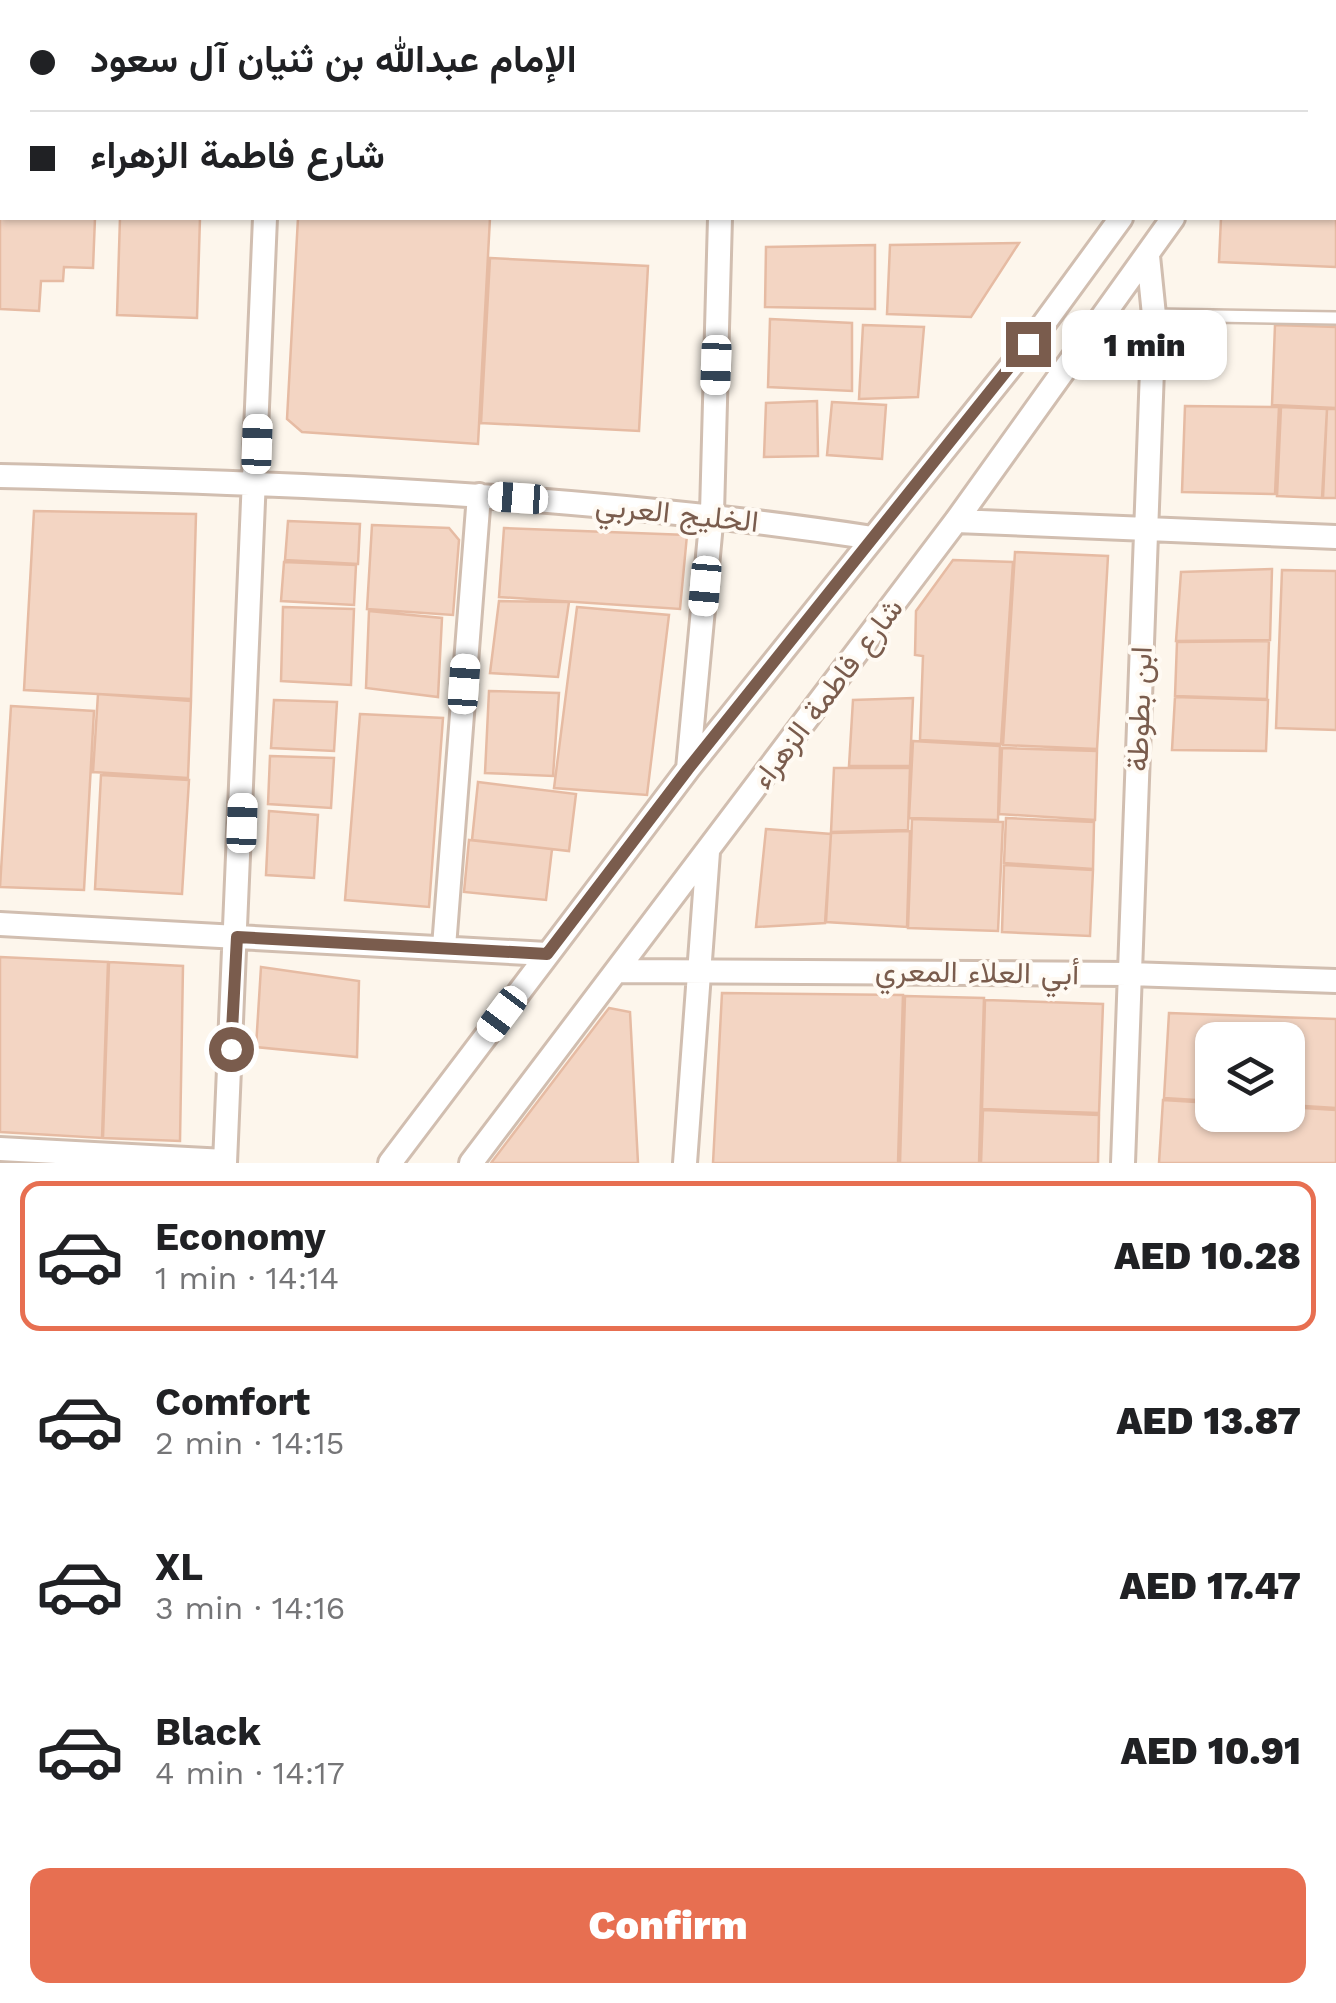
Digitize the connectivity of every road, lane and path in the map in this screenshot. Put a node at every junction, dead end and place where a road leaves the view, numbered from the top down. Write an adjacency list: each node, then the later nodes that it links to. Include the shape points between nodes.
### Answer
1 (265, 220): 9 (street)
2 (720, 220): 11 (street)
3 (1120, 220): 15 (street, شارع فاطمة الزهراء)
4 (1173, 220): 5 (street, شارع فاطمة الزهراء)
5 (1148, 256): 6 (street, ابن بطوطة); 12 (street, شارع فاطمة الزهراء)
6 (1154, 315): 7 (lane); 13 (street, ابن بطوطة)
7 (1336, 318)
8 (0, 476): 9 (street, الخليج العربي)
9 (256, 482): 10 (street, الخليج العربي); 19 (street)
10 (479, 495): 11 (street, الخليج العربي); 20 (street)
11 (712, 513): 15 (street, الخليج العربي); 16 (street)
12 (956, 522): 13 (street); 17 (street, شارع فاطمة الزهراء)
13 (1146, 530): 14 (street); 24 (street, ابن بطوطة)
14 (1336, 537)
15 (873, 538): 16 (street, شارع فاطمة الزهراء)
16 (688, 769): 21 (street, شارع فاطمة الزهراء)
17 (708, 851): 22 (street); 23 (street, شارع فاطمة الزهراء)
18 (0, 924): 19 (street)
19 (237, 937): 20 (street); 27 (street)
20 (444, 947): 21 (street)
21 (547, 954): 28 (street, شارع فاطمة الزهراء)
22 (696, 969): 23 (street, أبي العلاء المعري); 24 (street, أبي العلاء المعري); 30 (street)
23 (618, 971): 29 (street, شارع فاطمة الزهراء)
24 (1129, 974): 25 (street, أبي العلاء المعري); 31 (street, ابن بطوطة)
25 (1336, 982)
26 (0, 1149): 27 (street)
27 (225, 1162)
28 (390, 1163)
29 (471, 1163)
30 (685, 1163)
31 (1124, 1163)

